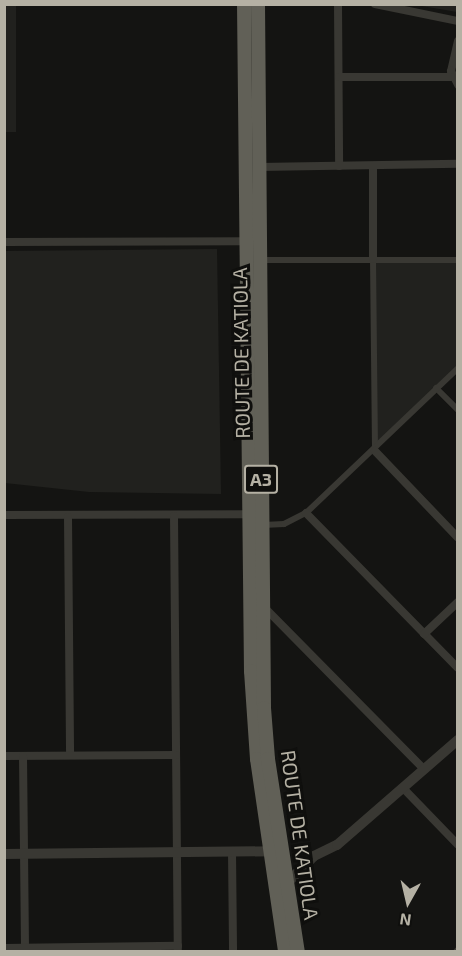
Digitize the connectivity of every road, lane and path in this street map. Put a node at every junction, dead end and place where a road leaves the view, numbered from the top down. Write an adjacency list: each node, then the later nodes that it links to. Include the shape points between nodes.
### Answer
1 (244, 4): 14 (highway, ROUTE DE KATIOLA / A3)
2 (258, 4): 13 (highway, ROUTE DE KATIOLA / A3)
3 (338, 4): 7 (street)
4 (375, 4): 5 (street)
5 (458, 21)
6 (458, 41): 8 (street)
7 (339, 77): 8 (street); 11 (street)
8 (451, 77): 9 (street)
9 (458, 85)
10 (458, 164): 12 (street)
11 (339, 166): 12 (street); 13 (street)
12 (373, 166): 16 (street)
13 (259, 167): 17 (highway, ROUTE DE KATIOLA / A3)
14 (246, 241): 15 (street); 24 (highway, ROUTE DE KATIOLA / A3)
15 (4, 242)
16 (373, 259): 17 (street); 18 (street); 22 (street)
17 (259, 260): 28 (highway, ROUTE DE KATIOLA / A3)
18 (458, 260)
19 (458, 368): 20 (street)
20 (436, 388): 21 (street); 22 (street)
21 (458, 410)
22 (375, 451): 23 (street); 29 (street)
23 (306, 513): 28 (street, via 284,524); 32 (street)
24 (249, 514): 26 (street); 42 (highway, ROUTE DE KATIOLA / A3, via 252,698)
25 (4, 515): 27 (street)
26 (174, 516): 27 (street); 35 (street)
27 (68, 517): 36 (street)
28 (262, 525): 31 (highway, ROUTE DE KATIOLA / A3)
29 (458, 538)
30 (458, 602): 32 (street)
31 (263, 606): 39 (street); 42 (highway, ROUTE DE KATIOLA / A3, via 268,759)
32 (424, 634): 33 (street)
33 (458, 668)
34 (458, 740): 39 (street)
35 (176, 754): 36 (street); 43 (street)
36 (70, 755): 38 (street)
37 (4, 756): 38 (street)
38 (23, 756): 45 (street)
39 (424, 769): 40 (street)
40 (403, 788): 41 (street); 47 (street, via 337,845 314,856)
41 (458, 845)
42 (276, 851): 44 (street); 47 (highway, ROUTE DE KATIOLA / A3); 52 (highway, ROUTE DE KATIOLA / A3)
43 (177, 852): 44 (street); 45 (street); 50 (street)
44 (232, 852): 51 (street)
45 (24, 853): 46 (street); 49 (street)
46 (4, 854)
47 (287, 883): 53 (highway, ROUTE DE KATIOLA / A3)
48 (4, 948): 49 (street)
49 (25, 949): 50 (street)
50 (178, 949)
51 (233, 951)
52 (285, 951)
53 (298, 951)

